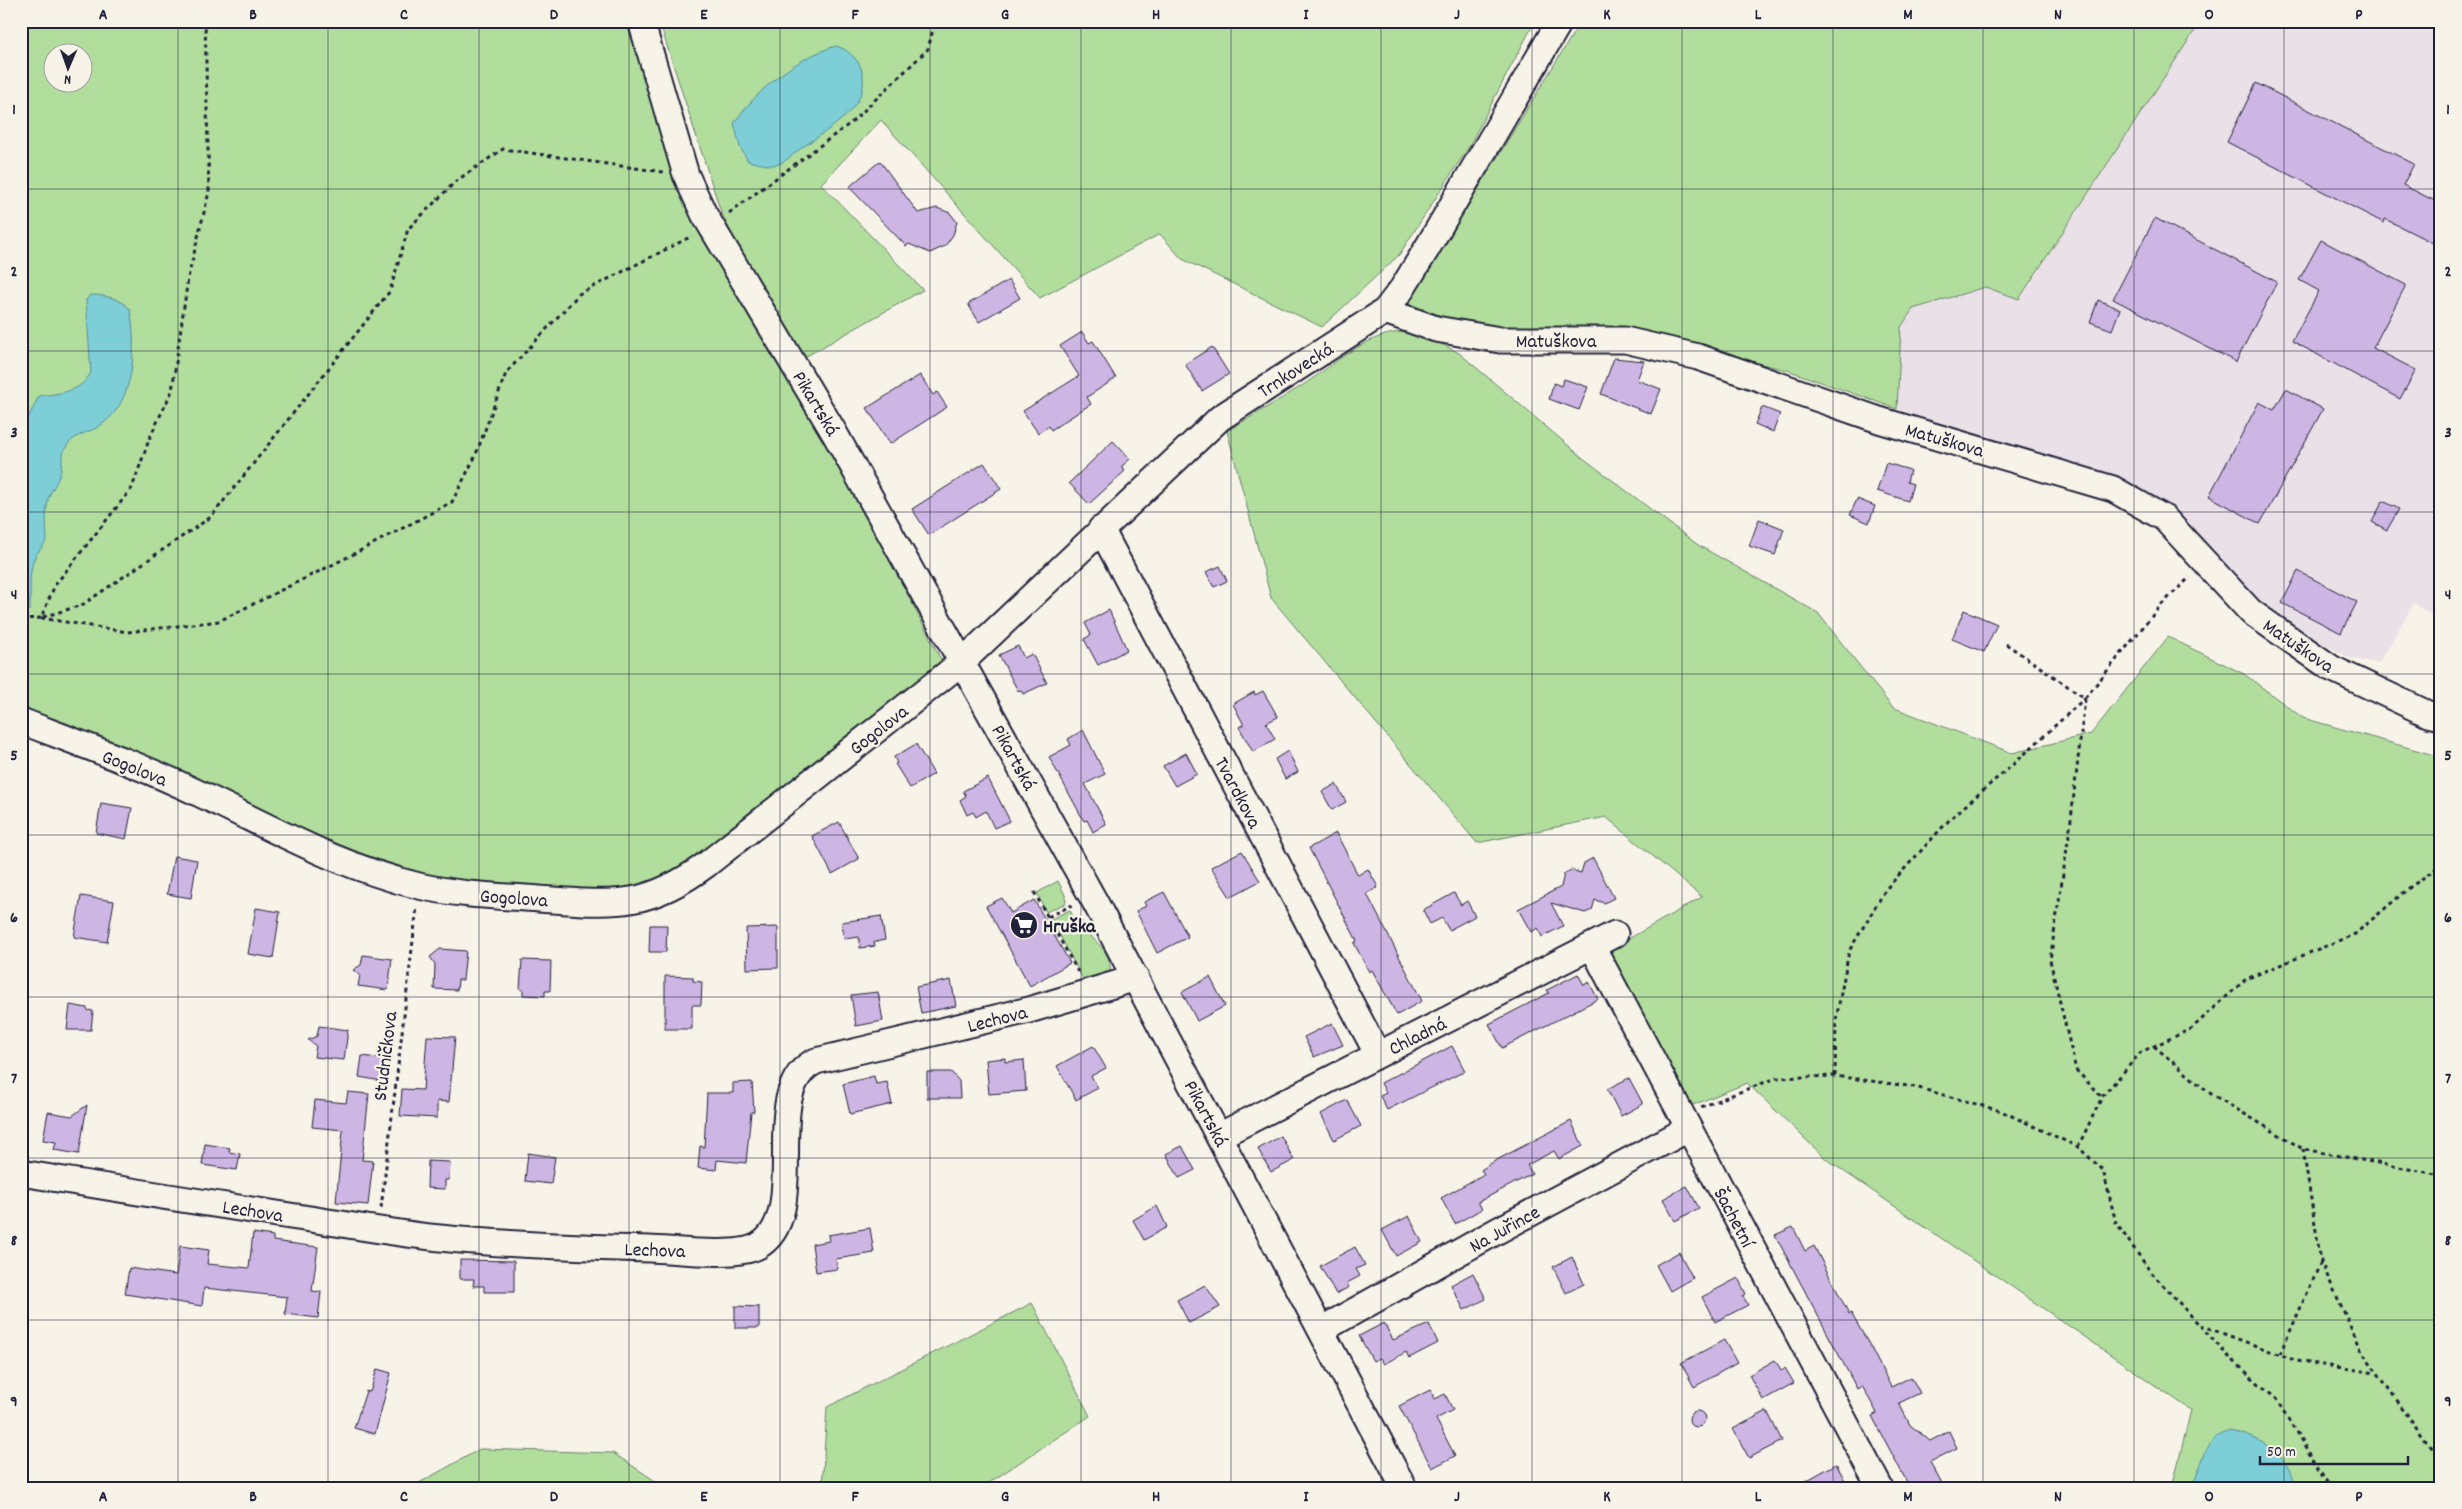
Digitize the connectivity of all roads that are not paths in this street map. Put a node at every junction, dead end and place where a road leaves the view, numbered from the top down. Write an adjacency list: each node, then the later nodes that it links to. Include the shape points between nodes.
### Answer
1 (641, 21): 5 (street, Pikartská, via 686,175 711,226 835,434)
2 (1560, 21): 3 (street, Trnkovecká, via 1412,274)
3 (1385, 311): 4 (street, Trnkovecká, via 1220,418); 6 (street, Matuškova, via 1436,329 1500,340 1625,340 1698,357 1879,420 2113,489 2164,518 2251,612 2332,668 2428,714)
4 (1101, 529): 5 (street, Trnkovecká); 11 (street, Tvardkova)
5 (962, 662): 7 (street, Gogolova, via 707,864 652,896 608,903 492,896 420,886 389,878 306,847 199,793); 10 (street, Pikartská)
6 (2441, 717)
7 (21, 721)
8 (1615, 934): 9 (street, Chladná)
9 (1592, 946): 11 (street, Chladná); 12 (street, Šachetní)
10 (1136, 978): 13 (street, Pikartská); 14 (street, Lechova, via 1029,1010 806,1065 795,1079 789,1098 780,1217 768,1238 749,1250 589,1247 440,1238)
11 (1378, 1055): 13 (street, Chladná)
12 (1685, 1122): 15 (street, Na Juřince); 17 (street, Šachetní)
13 (1219, 1136): 15 (street, Pikartská)
14 (21, 1173)
15 (1321, 1330): 16 (street, Pikartská)
16 (1402, 1487)
17 (1880, 1488)

